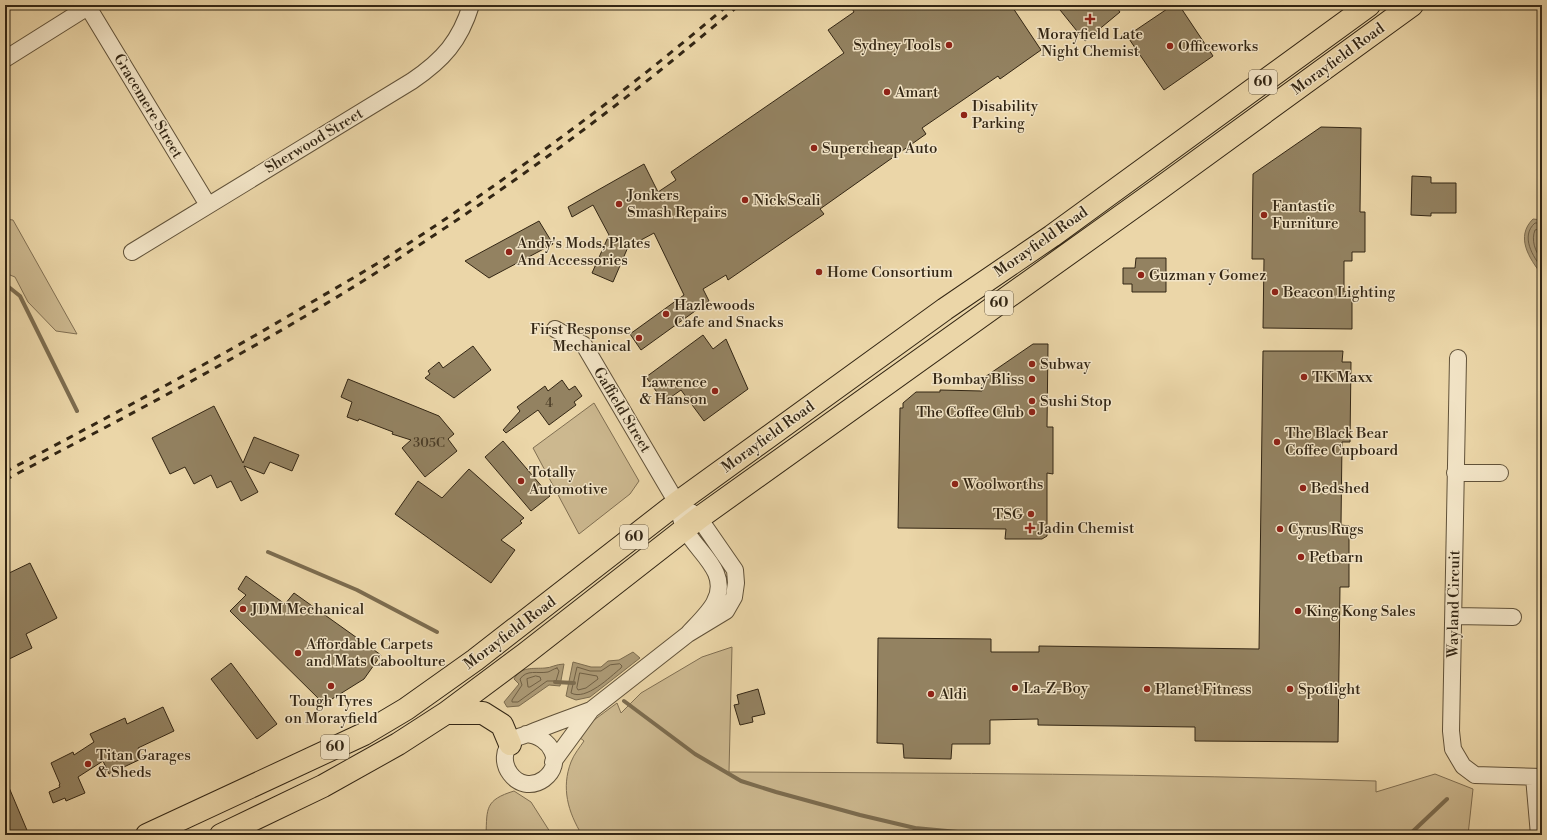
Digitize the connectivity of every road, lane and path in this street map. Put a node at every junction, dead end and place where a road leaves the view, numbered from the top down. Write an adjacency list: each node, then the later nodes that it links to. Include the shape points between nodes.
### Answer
1 (471, 5): 6 (street, Sherwood Street, via 456,41 428,71)
2 (1369, 5): 12 (main road, Morayfield Road / 60, via 1052,236 939,313)
3 (1412, 5): 13 (main road, Morayfield Road / 60)
4 (89, 6): 5 (street); 6 (street, Gracemere Street)
5 (5, 59)
6 (208, 206): 7 (street, Sherwood Street)
7 (132, 252)
8 (555, 329): 12 (street, Gaffield Street, via 584,345)
9 (1458, 358): 10 (street, Wayland Circuit)
10 (1455, 473): 11 (street); 14 (street, Wayland Circuit)
11 (1500, 473)
12 (677, 503): 13 (street); 22 (main road, Morayfield Road / 60, via 487,651 406,709 364,734)
13 (692, 523): 16 (street, via 735,570 734,597 726,610 688,634); 17 (main road, Morayfield Road / 60)
14 (1454, 616): 15 (street); 20 (street, Wayland Circuit, via 1451,731 1453,749 1463,766 1475,774)
15 (1514, 617)
16 (591, 710): 18 (street); 19 (street)
17 (446, 713): 18 (main road, via 483,713); 21 (main road, Morayfield Road / 60, via 398,744)
18 (518, 739): 19 (street, via 534,735 541,737 551,748); 19 (street, via 506,750 505,764 510,775 520,782 531,784 544,779 549,774)
19 (553, 762)
20 (1538, 777): 24 (street)
21 (238, 830): 23 (main road, Morayfield Road / 60)
22 (148, 835)
23 (221, 835)
24 (1540, 835)

